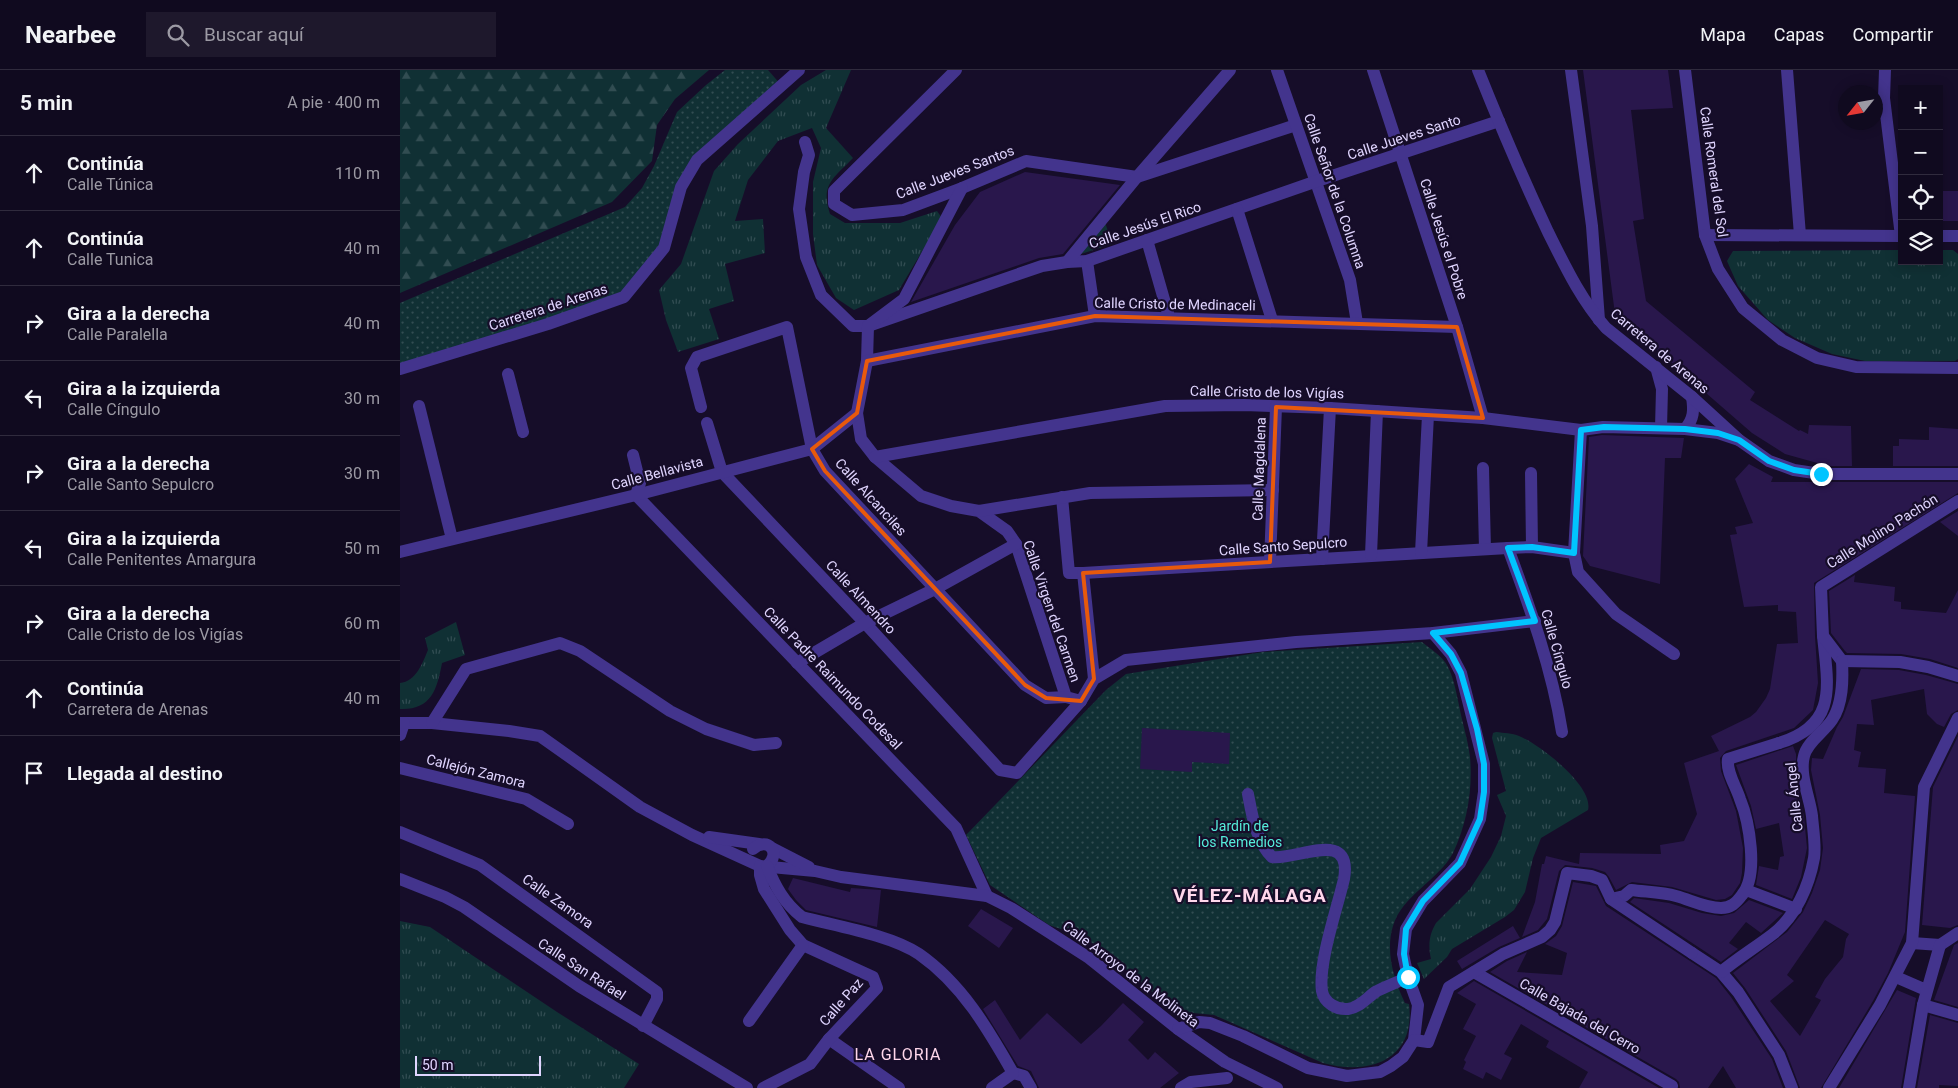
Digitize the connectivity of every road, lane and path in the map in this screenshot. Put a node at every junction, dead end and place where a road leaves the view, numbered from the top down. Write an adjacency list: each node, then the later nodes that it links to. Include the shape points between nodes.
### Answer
1 (799, 70): 38 (street, Carretera de Arenas, via 697,160 681,187 664,248 624,297)
2 (956, 70): 17 (street, Calle Jueves Santos, via 834,191 834,204 852,215 903,210)
3 (1230, 70): 15 (street)
4 (1277, 70): 12 (street, Calle Señor de la Columna)
5 (1373, 70): 14 (street, Calle Jesús el Pobre)
6 (1478, 70): 11 (street, Carretera de Arenas)
7 (1571, 70): 31 (street, via 1592,226)
8 (1685, 70): 20 (street, Calle Romeral del Sol)
9 (1787, 70): 21 (street)
10 (1885, 70): 19 (street, via 1884,98)
11 (1500, 121): 14 (street, Calle Jueves Santo); 31 (street, Carretera de Arenas, via 1565,267)
12 (1296, 125): 15 (street, Calle Jueves Santos); 16 (street, Calle Señor de la Columna)
13 (805, 142): 33 (street, via 809,155 799,209 806,257 821,295 853,326)
14 (1401, 154): 16 (street, Calle Jueves Santo); 34 (street, Calle Jesús el Pobre)
15 (1137, 177): 17 (street, Calle Jueves Santos, via 1026,161); 26 (street)
16 (1317, 181): 18 (street, Calle Jesús El Rico); 32 (street, Calle Señor de la Columna, via 1350,280)
17 (962, 188): 33 (street, via 904,299)
18 (1237, 209): 25 (street, Calle Jesús El Rico); 30 (street)
19 (1899, 220)
20 (1705, 235): 21 (street); 37 (street, Calle Romeral del Sol, via 1718,269 1743,308 1782,340 1801,350 1817,358 1856,367)
21 (1800, 235): 22 (street)
22 (1898, 236)
23 (1943, 236): 24 (street)
24 (1958, 236)
25 (1147, 240): 27 (street, Calle Jesús El Rico); 29 (street)
26 (1067, 262): 27 (street, Calle Jesús El Rico); 33 (street, Calle Jesús El Rico, via 1042,266)
27 (1087, 262): 28 (street)
28 (1095, 316): 29 (street, Calle Cristo de Medinaceli); 35 (street, Calle Cristo de Medinaceli)
29 (1169, 318): 30 (street, Calle Cristo de Medinaceli)
30 (1272, 320): 32 (street, Calle Cristo de Medinaceli)
31 (1599, 320): 36 (street, Carretera de Arenas)
32 (1357, 323): 34 (street, Calle Cristo de Medinaceli)
33 (868, 326): 35 (street, Calle Virgen del Carmen)
34 (1457, 327): 48 (street, Calle Jesús el Pobre)
35 (867, 361): 46 (street, Calle Virgen del Carmen)
36 (1656, 366): 40 (street, Carretera de Arenas); 50 (street, via 1662,389)
37 (1958, 368)
38 (400, 369)
39 (508, 374): 53 (street)
40 (1692, 397): 51 (street, via 1694,410); 54 (street, Carretera de Arenas)
41 (420, 406): 67 (street)
42 (701, 407): 55 (street, Calle Alcanciles, via 690,368 697,357 786,327)
43 (1276, 407): 44 (street, Calle Cristo de los Vigías); 57 (street, Calle Cristo de los Vigías, via 1244,404 1165,406); 62 (street, Calle Magdalena)
44 (1330, 408): 45 (street, Calle Cristo de los Vigías); 76 (street)
45 (1377, 411): 47 (street, Calle Cristo de los Vigías); 75 (street)
46 (858, 412): 55 (street, Calle Bellavista); 57 (street, Calle Virgen del Carmen, via 862,439)
47 (1428, 415): 48 (street, Calle Cristo de los Vigías); 73 (street)
48 (1482, 418): 52 (street, Calle Cristo de los Vigías)
49 (707, 423): 59 (street, Calle Almendro)
50 (1661, 428): 51 (street, Calle Cristo de los Vigías); 52 (street, Calle Cristo de los Vigías)
51 (1685, 429): 54 (street, Calle Cristo de los Vigías, via 1718,433)
52 (1581, 430): 74 (street)
53 (524, 432)
54 (1739, 440): 61 (street, Carretera de Arenas, via 1769,461 1794,470 1821,474)
55 (812, 449): 59 (street, Calle Bellavista); 79 (street, Calle Alcanciles, via 825,471)
56 (632, 455): 63 (street, via 640,483)
57 (875, 457): 66 (street, Calle Virgen del Carmen, via 921,496)
58 (1483, 468): 71 (street)
59 (722, 472): 63 (street, Calle Bellavista); 81 (street, Calle Almendro)
60 (1531, 473): 69 (street)
61 (1958, 474)
62 (1273, 490): 64 (street, via 1090,494); 77 (street, Calle Magdalena)
63 (636, 495): 67 (street, Calle Bellavista); 86 (street, Calle Padre Raimundo Codesal)
64 (1062, 498): 66 (street); 78 (street, via 1069,573)
65 (1958, 501): 83 (street, Calle Molino Pachón, via 1821,587)
66 (979, 511): 68 (street, Calle Virgen del Carmen, via 1007,531)
67 (452, 539): 72 (street, Calle Bellavista)
68 (1016, 544): 79 (street); 89 (street, Calle Virgen del Carmen)
69 (1532, 547): 70 (street, Calle Santo Sepulcro); 74 (street, Calle Santo Sepulcro)
70 (1508, 548): 71 (street, Calle Santo Sepulcro); 80 (street, Calle Cíngulo)
71 (1485, 549): 73 (street, Calle Santo Sepulcro)
72 (400, 552)
73 (1421, 553): 75 (street, Calle Santo Sepulcro)
74 (1574, 553): 84 (street, via 1578,572 1616,614)
75 (1371, 556): 76 (street, Calle Santo Sepulcro)
76 (1322, 559): 77 (street, Calle Santo Sepulcro)
77 (1270, 562): 78 (street, Calle Santo Sepulcro)
78 (1083, 574): 88 (street)
79 (935, 589): 81 (street); 89 (street, Calle Alcanciles, via 1025,684 1046,698)
80 (1535, 621): 82 (street); 94 (street, Calle Cíngulo)
81 (865, 623): 86 (street); 90 (street, Calle Almendro, via 1000,770 1017,773)
82 (1433, 633): 88 (street, via 1156,655 1126,660); 116 (street, via 1451,654 1461,673 1484,764 1484,792 1480,819 1460,863 1423,901 1406,929 1404,954)
83 (1823, 636): 85 (street); 106 (street, via 1827,677 1826,702 1821,716 1810,728 1792,739 1728,759 1727,766 1750,834 1752,855)
84 (1674, 654)
85 (1842, 662): 87 (street, via 1900,662); 109 (street, Calle Ángel, via 1841,697 1833,719 1804,756 1814,857)
86 (797, 663): 107 (street, Calle Padre Raimundo Codesal, via 956,828)
87 (1958, 676)
88 (1094, 679): 90 (street)
89 (1066, 697): 90 (street, Calle Virgen del Carmen)
90 (1081, 701)
91 (1958, 718): 111 (street, via 1924,787)
92 (432, 723): 93 (street, Calle Arroyo de la Molineta); 95 (street, via 466,669 560,644 580,651 670,711 706,729 754,744); 100 (street, Calle Arroyo de la Molineta, via 540,736 640,807)
93 (402, 727)
94 (1562, 732)
95 (776, 743)
96 (400, 768): 98 (street, Callejón Zamora, via 526,799)
97 (1248, 794): 116 (street, via 1253,822 1272,857 1331,849 1344,862 1344,879 1323,965 1322,993 1327,1001 1334,1007 1347,1009)
98 (568, 824)
99 (400, 832): 122 (street, Calle Zamora, via 480,865 657,992 657,999)
100 (692, 835): 101 (street, Calle Arroyo de la Molineta); 103 (street, Calle Arroyo de la Molineta)
101 (759, 844): 102 (street); 103 (street, via 753,849 752,856)
102 (772, 848): 103 (street, via 772,861); 104 (street, Calle Arroyo de la Molineta)
103 (760, 864): 104 (street, Calle Arroyo de la Molineta); 112 (street, Calle Paz, via 764,888); 127 (street, via 791,909 802,917 884,938 918,954 956,986)
104 (816, 871): 107 (street, Calle Arroyo de la Molineta)
105 (400, 878): 122 (street, Calle San Rafael, via 464,907)
106 (1746, 890): 108 (street, via 1734,905 1723,908 1675,896 1631,890 1624,896); 109 (street)
107 (987, 896): 123 (street, Calle Arroyo de la Molineta, via 1012,908 1089,958)
108 (1611, 899): 114 (street, via 1602,880 1567,873 1555,922 1550,930); 115 (street)
109 (1796, 909): 115 (street, Calle Ángel, via 1775,932)
110 (1958, 934): 113 (street)
111 (1912, 944): 113 (street); 117 (street)
112 (803, 945): 121 (street); 124 (street, Calle Paz, via 873,977 877,988)
113 (1940, 945): 118 (street)
114 (1474, 972): 125 (street, via 1449,987 1428,1042); 130 (street, Calle Bajada del Cerro)
115 (1722, 972): 138 (street, via 1779,1055)
116 (1408, 977): 125 (street, via 1418,1005)
117 (1896, 977): 118 (street); 139 (street)
118 (1926, 990): 119 (street)
119 (1923, 1005): 120 (street); 140 (street)
120 (1958, 1015)
121 (749, 1022)
122 (642, 1026): 131 (street, Calle San Rafael)
123 (1178, 1029): 125 (street, via 1199,1022 1210,1023 1308,1068 1347,1076 1380,1072 1392,1066 1403,1057); 126 (street, Calle Arroyo de la Molineta)
124 (829, 1039): 129 (street, Calle Paz, via 810,1064); 133 (street)
125 (1414, 1040)
126 (1225, 1062): 128 (street); 137 (street, Calle Arroyo de la Molineta)
127 (1013, 1073): 134 (street); 135 (street, via 1024,1076)
128 (1227, 1083): 136 (street, via 1191,1082)
129 (780, 1084): 132 (street, Calle Paz)
130 (1672, 1086)
131 (747, 1088)
132 (763, 1088)
133 (899, 1088)
134 (992, 1088)
135 (1031, 1088)
136 (1181, 1088)
137 (1277, 1088)
138 (1792, 1088)
139 (1829, 1088)
140 (1909, 1088)

